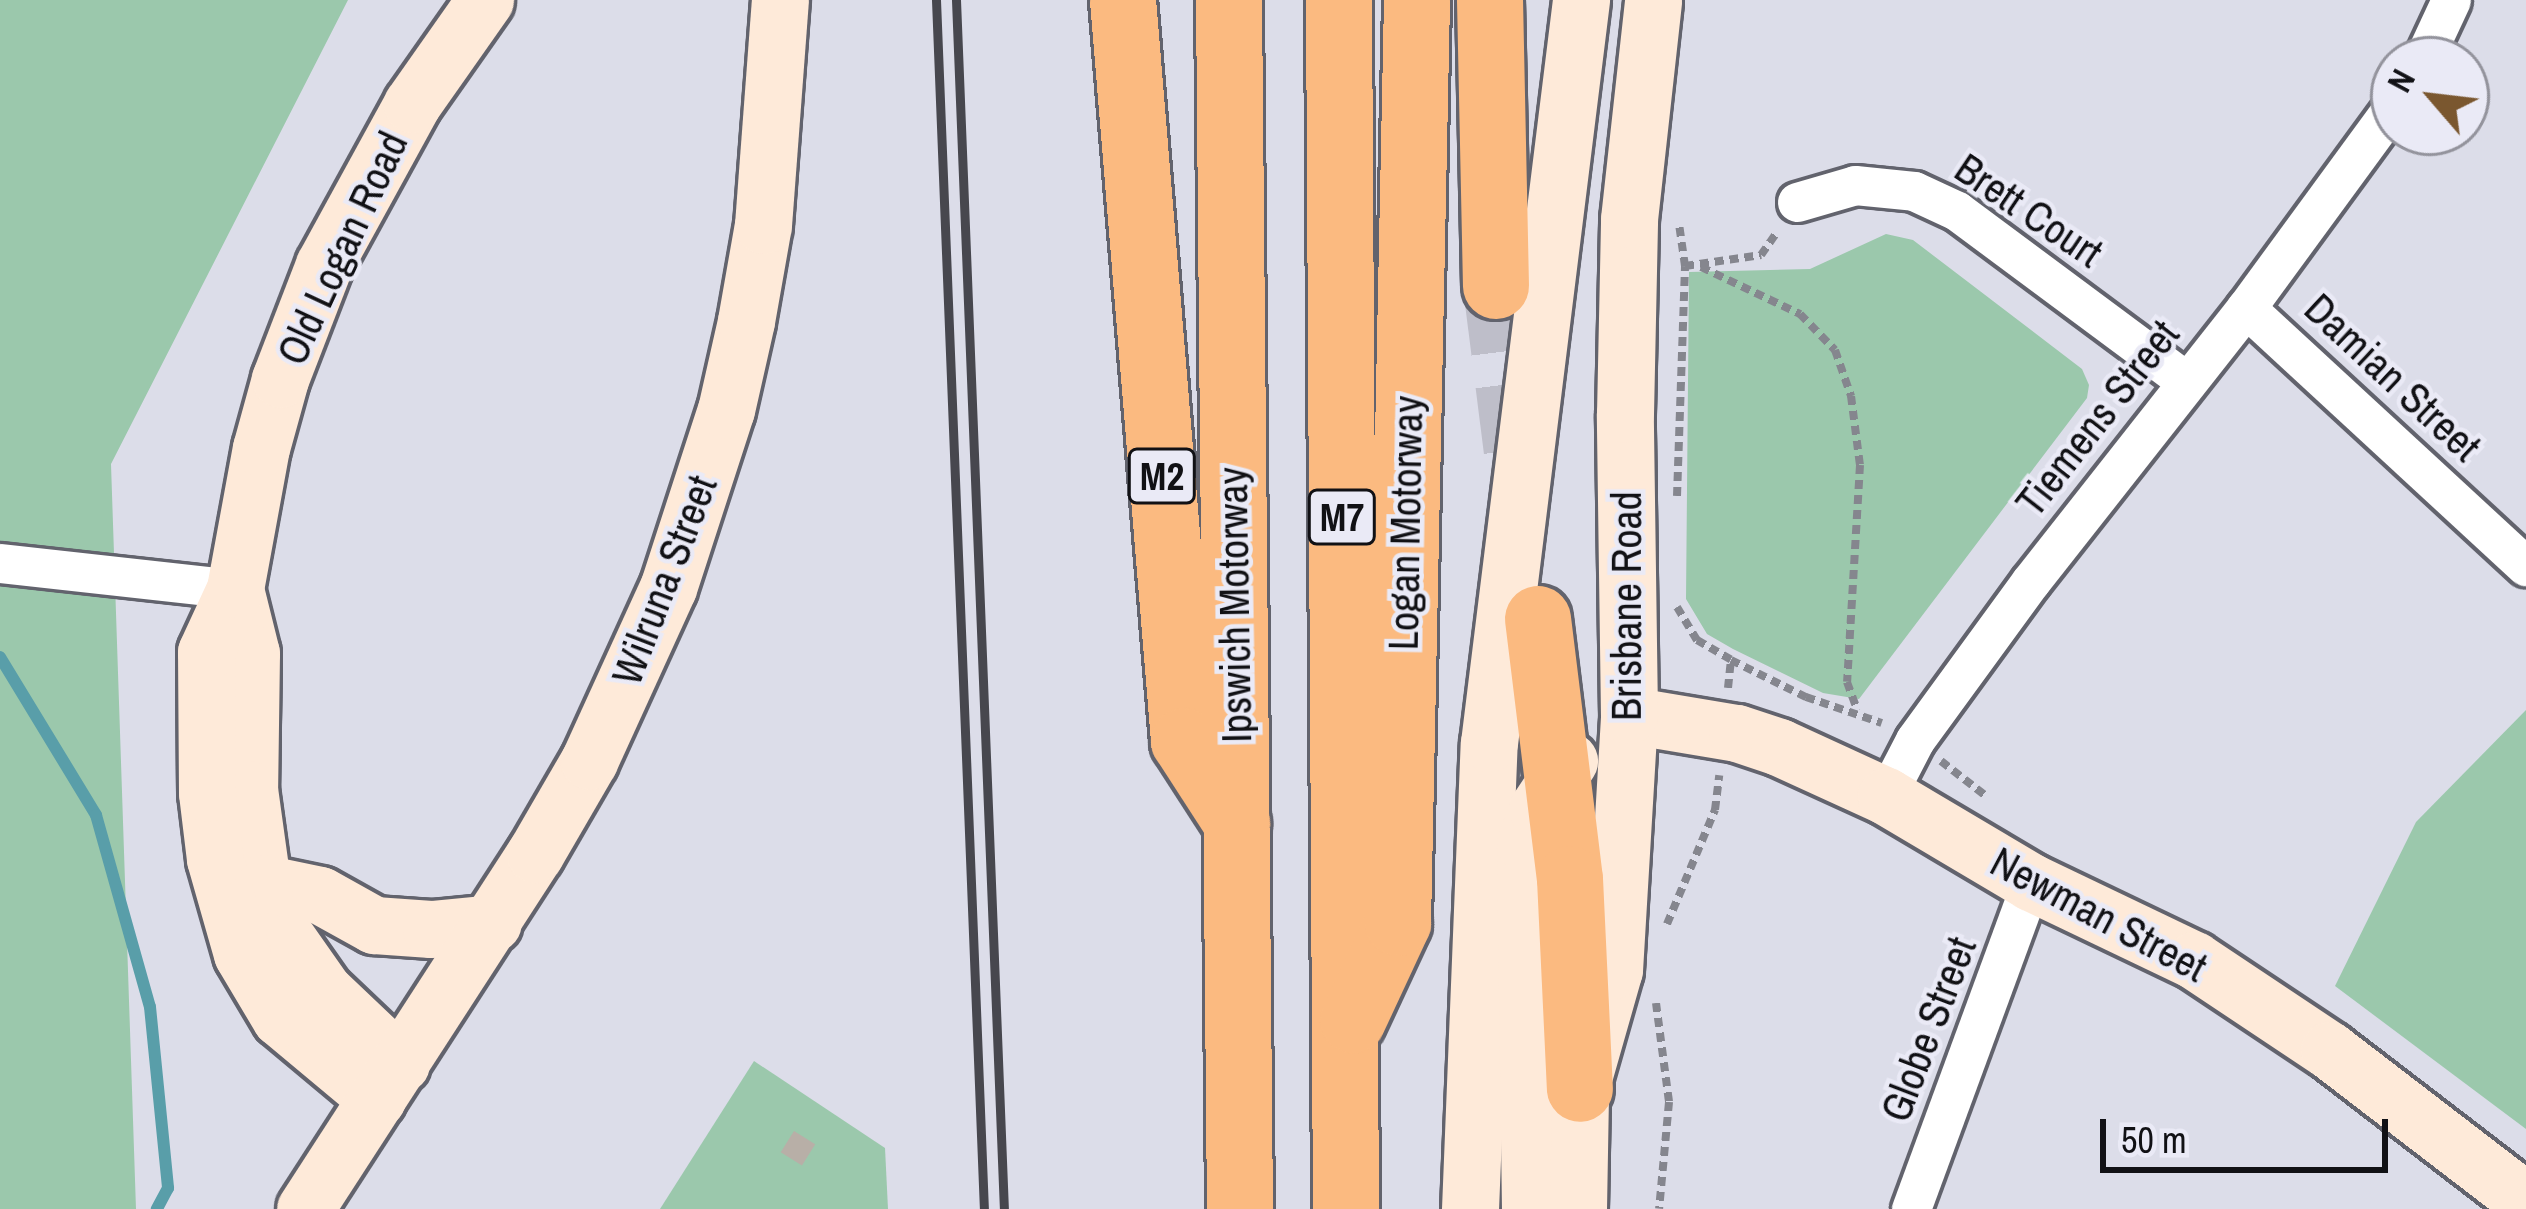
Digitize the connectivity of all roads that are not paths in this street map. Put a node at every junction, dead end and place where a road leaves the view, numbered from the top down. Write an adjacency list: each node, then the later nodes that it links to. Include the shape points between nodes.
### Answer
1 (485, 0): 20 (main road, Old Logan Road, via 412,104 324,265 261,448)
2 (780, 0): 28 (main road, Wilruna Street, via 763,225 700,496 668,588 589,761)
3 (1123, 0): 25 (highway, M2, via 1184,741)
4 (1229, 0): 25 (highway, Ipswich Motorway)
5 (1339, 0): 29 (highway, M7)
6 (1417, 0): 29 (highway, Logan Motorway, via 1398,923)
7 (1490, 0): 15 (highway)
8 (1582, 0): 36 (main road, via 1489,743)
9 (1624, 0): 22 (main road, via 1594,401 1598,605 1606,673)
10 (1653, 0): 22 (main road, Brisbane Road, via 1629,219)
11 (2451, 0): 12 (street)
12 (2434, 36)
13 (2370, 139): 16 (street, Tiemens Street)
14 (1797, 202): 17 (street, Brett Court, via 1855,185 1915,191 1957,211)
15 (1496, 286)
16 (2246, 308): 17 (street, Tiemens Street); 19 (street, Damian Street)
17 (2186, 381): 24 (street, Tiemens Street, via 1915,740)
18 (0, 563): 20 (street)
19 (2526, 566)
20 (235, 589): 27 (main road, Old Logan Road, via 251,653 249,789); 30 (main road, Old Logan Road, via 206,652 204,700 207,794 226,907 280,1018)
21 (1538, 620): 23 (highway)
22 (1629, 715): 23 (main road); 24 (main road, Newman Street, via 1779,747); 31 (main road, Brisbane Road, via 1614,970)
23 (1560, 770): 31 (highway); 37 (main road, via 1525,844)
24 (1886, 796): 26 (main road, Newman Street)
25 (1237, 823): 34 (highway, Ipswich Motorway)
26 (2031, 881): 32 (main road, Newman Street, via 2194,960 2329,1049); 39 (street, Globe Street)
27 (262, 883): 28 (main road, via 320,896 374,925); 30 (main road, Old Logan Road, via 278,924)
28 (493, 923): 30 (main road, Wilruna Street)
29 (1346, 1034): 35 (highway)
30 (389, 1082): 33 (main road, Wilruna Street)
31 (1580, 1089): 38 (main road, Brisbane Road)
32 (2526, 1201)
33 (304, 1209)
34 (1240, 1209)
35 (1346, 1209)
36 (1470, 1209)
37 (1530, 1209)
38 (1578, 1209)
39 (1911, 1209)

